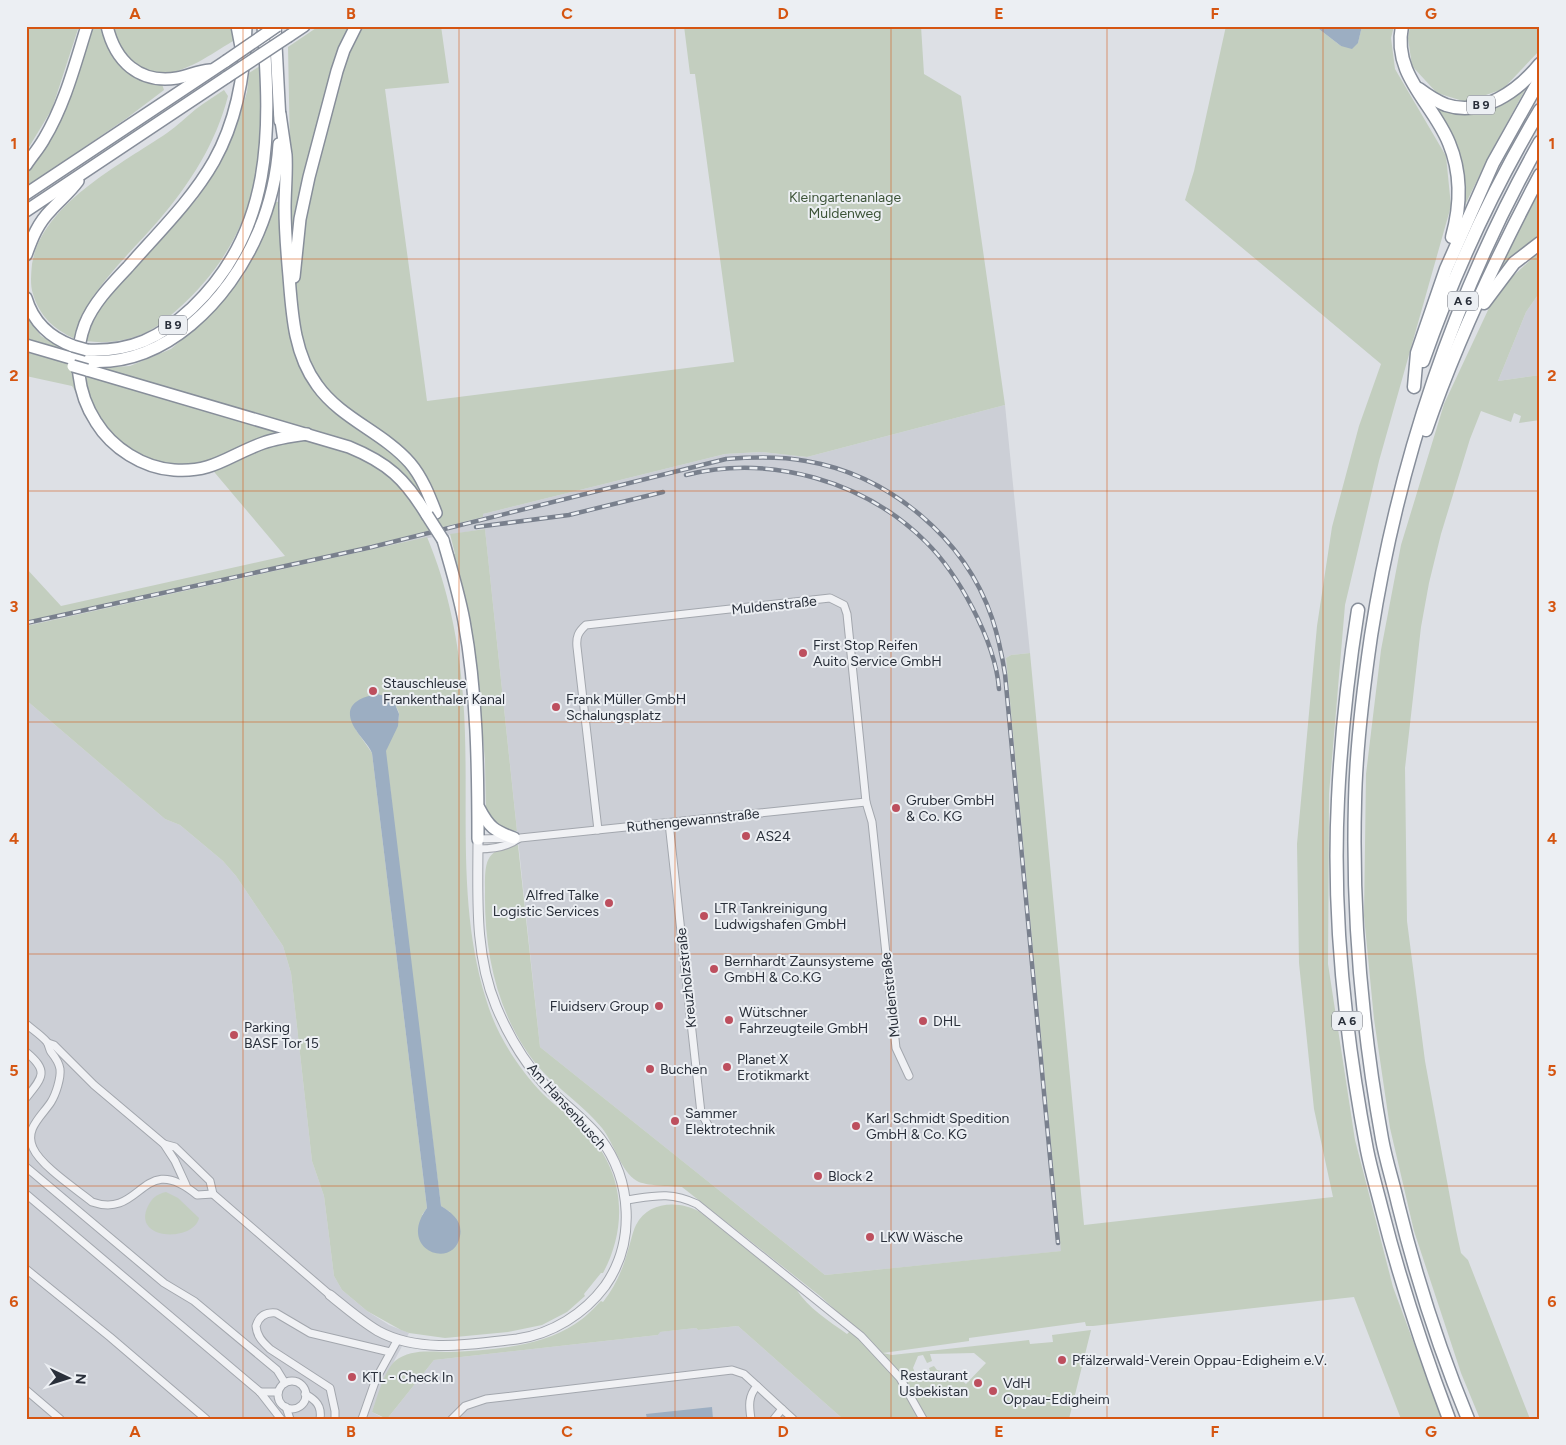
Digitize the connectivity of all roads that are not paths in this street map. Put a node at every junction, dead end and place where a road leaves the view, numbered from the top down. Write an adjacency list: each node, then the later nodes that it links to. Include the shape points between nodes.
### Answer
1 (87, 26): 18 (highway, via 56,116)
2 (107, 26): 11 (highway, via 118,56 145,76 168,79)
3 (237, 26): 12 (highway)
4 (246, 26): 12 (highway)
5 (263, 26): 30 (highway, B 9, via 266,155 254,209 234,257 202,299 169,328 133,346)
6 (276, 26): 11 (highway, bridge); 16 (highway)
7 (304, 26): 19 (highway, bridge)
8 (356, 26): 27 (highway, via 337,71 309,178 299,228)
9 (1402, 26): 14 (highway, via 1401,56)
10 (1540, 64): 14 (highway, B 9, via 1510,92 1479,106 1463,108 1446,104)
11 (212, 70): 21 (highway)
12 (243, 70): 31 (highway, via 234,114 213,163 187,200 98,301 88,319 80,340 79,382 87,406 104,433 131,455 161,468 210,467 261,444)
13 (1540, 79): 25 (highway, via 1492,163)
14 (1415, 86): 25 (highway, via 1446,136 1458,173 1459,206)
15 (1540, 110): 25 (highway, A 6, via 1480,221 1449,292 1414,387 1417,352)
16 (280, 114): 27 (highway, via 286,156 285,211); 30 (highway, via 275,179 266,213 251,248 222,293 197,319 157,348 118,361)
17 (1540, 142): 32 (highway, A 6, via 1488,244 1450,332)
18 (26, 164)
19 (83, 174): 22 (highway); 24 (highway, via 42,221)
20 (1540, 175): 28 (highway, via 1516,219)
21 (26, 194)
22 (26, 211)
23 (1540, 243): 28 (highway, via 1514,263 1500,279)
24 (26, 255)
25 (1446, 269)
26 (26, 298): 30 (highway, B 9, bridge, via 32,313 50,334 73,346)
27 (292, 309): 33 (highway, via 300,352 318,386 346,415 409,462 427,491)
28 (1468, 326): 32 (highway, via 1420,446)
29 (26, 345): 30 (highway, via 73,362)
30 (87, 360): 31 (highway)
31 (307, 434): 33 (highway, via 349,447 385,465)
32 (1407, 468): 78 (highway, A 6, via 1378,593 1362,702 1355,800 1355,900 1363,1015 1382,1142 1413,1266)
33 (432, 514): 36 (highway, via 453,575 465,631 474,714)
34 (1358, 610): 77 (highway, A 6, via 1345,704 1338,800 1337,894 1343,985 1367,1151 1397,1268)
35 (866, 802): 37 (street, Ruthengewannstraße); 38 (street, Muldenstraße, via 847,614 844,604 830,598 586,625 579,631 576,640); 44 (street, Muldenstraße, via 872,822 896,1048)
36 (478, 806): 39 (highway, via 493,829); 40 (highway)
37 (669, 823): 38 (street, Ruthengewannstraße); 46 (street, Kreuzholzstraße, via 702,1113)
38 (598, 830): 39 (street, Ruthengewannstraße)
39 (517, 838): 40 (street, Ruthengewannstraße)
40 (478, 844): 52 (street, Am Hansenbusch, via 480,945 496,1005 530,1067 605,1145 619,1173)
41 (26, 1024): 42 (street)
42 (48, 1043): 47 (street); 49 (street, via 60,1069 52,1101 37,1119 30,1140 40,1160 92,1202 102,1206 124,1202 149,1182 165,1179)
43 (26, 1052): 45 (street, via 38,1061 41,1068 38,1082)
44 (909, 1076)
45 (26, 1098)
46 (710, 1130)
47 (164, 1144): 49 (street); 51 (street, via 175,1147 210,1181)
48 (26, 1167): 57 (street, via 164,1283 194,1301 277,1370)
49 (186, 1186): 51 (street, via 198,1195)
50 (26, 1194): 60 (street)
51 (213, 1194): 54 (street)
52 (626, 1200): 55 (street, Am Hansenbusch, via 625,1233 613,1272 587,1305 564,1323 532,1336 451,1345); 76 (street, via 676,1195 697,1204 861,1336 900,1378)
53 (26, 1269): 66 (street)
54 (330, 1295): 55 (street, Am Hansenbusch, via 370,1326)
55 (398, 1339): 56 (street)
56 (390, 1352): 70 (street, via 310,1333 276,1314 265,1314 258,1321 256,1332 263,1343 330,1388); 71 (street, via 376,1379)
57 (285, 1383): 61 (street); 62 (street, via 298,1383)
58 (757, 1386): 64 (street); 72 (street, via 744,1374 721,1370 486,1399 465,1406); 73 (street, via 749,1402)
59 (26, 1390): 65 (street)
60 (260, 1392): 61 (street); 67 (street)
61 (278, 1392): 63 (street, via 279,1400)
62 (305, 1394): 63 (street, via 301,1405); 69 (street, via 320,1406)
63 (286, 1408): 67 (street); 68 (street)
64 (782, 1409): 74 (street); 75 (street)
65 (60, 1419)
66 (206, 1419)
67 (281, 1419)
68 (290, 1419)
69 (320, 1419)
70 (334, 1419)
71 (362, 1419)
72 (452, 1419)
73 (751, 1419)
74 (774, 1419)
75 (793, 1419)
76 (923, 1419)
77 (1449, 1419)
78 (1468, 1419)

